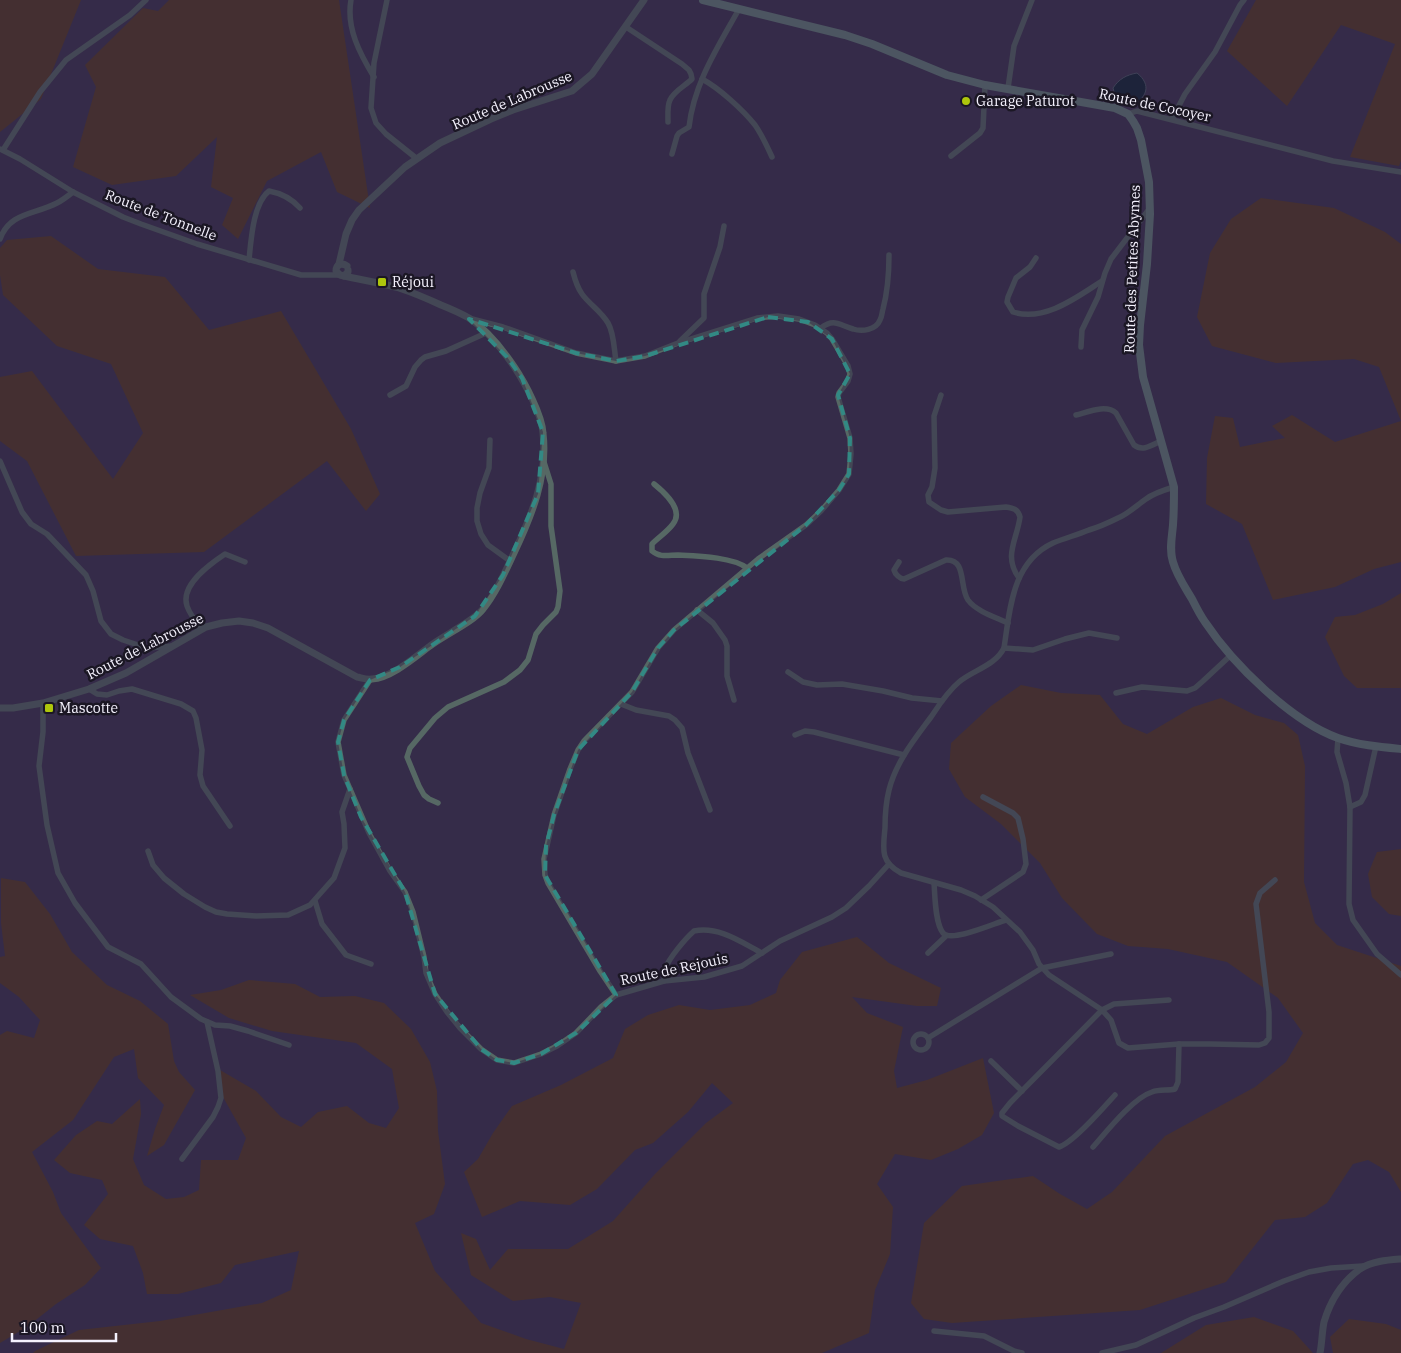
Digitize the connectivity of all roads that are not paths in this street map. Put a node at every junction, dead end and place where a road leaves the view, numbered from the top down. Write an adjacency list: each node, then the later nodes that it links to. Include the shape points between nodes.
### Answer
1 (146, 0): 17 (street, via 66,60 40,92)
2 (351, 0): 10 (street, via 350,22 358,48)
3 (387, 0): 10 (street)
4 (644, 0): 9 (street, Route de Labrousse)
5 (703, 0): 8 (main road, Route de Cocoyer)
6 (1032, 0): 13 (street, via 1014,46)
7 (1244, 0): 15 (street)
8 (739, 9): 11 (street); 12 (main road, Route de Cocoyer, via 845,35 947,75)
9 (626, 27): 16 (street, via 682,64 691,74 692,79 670,100); 21 (street, Route de Labrousse, via 592,74 572,91 491,119)
10 (374, 77): 21 (street, via 370,108 376,123)
11 (702, 79): 18 (street, via 689,127 677,136); 20 (street, via 755,125)
12 (985, 85): 13 (main road, Route de Cocoyer); 19 (street, via 983,128)
13 (1008, 88): 14 (main road, Route de Cocoyer, via 1115,108)
14 (1128, 114): 15 (street, Route de Cocoyer, via 1137,111); 25 (main road, Route des Petites Abymes, via 1141,140)
15 (1172, 119): 22 (street, Route de Cocoyer, via 1333,161)
16 (668, 122)
17 (2, 150): 23 (street, Route de Tonnelle)
18 (672, 154)
19 (951, 156)
20 (772, 157)
21 (416, 158): 31 (street, Route de Labrousse, via 355,216 346,234)
22 (1401, 172)
23 (73, 192): 27 (street, via 55,204 12,220); 30 (street, Route de Tonnelle, via 132,221)
24 (300, 208): 30 (street, via 275,192 265,194 255,220)
25 (1150, 208): 33 (street, via 1111,259); 44 (main road, Route des Petites Abymes, via 1139,345 1143,377)
26 (724, 226): 37 (street, via 704,294 704,318)
27 (0, 239)
28 (889, 255): 35 (street, via 890,279 880,321 864,330 833,322)
29 (1036, 258): 33 (street, via 1016,278 1007,302 1013,312 1046,312)
30 (249, 260): 31 (street, Route de Tonnelle, via 301,275 324,275)
31 (342, 270): 34 (street, Route de Labrousse, via 359,280 426,298)
32 (573, 272): 39 (street, via 583,295 610,327)
33 (1102, 281): 38 (street, via 1082,330)
34 (470, 319): 36 (street, Route de Labrousse); 39 (street, via 576,353)
35 (821, 328): 37 (street, via 799,319 768,316); 52 (street, via 832,338 850,374 838,397 850,438 848,474 821,511 793,536)
36 (486, 333): 41 (street, via 421,360 406,386); 46 (street, Route de Labrousse, via 522,378 534,404 543,432)
37 (678, 343): 39 (street, via 645,356)
38 (1081, 347)
39 (616, 361)
40 (941, 394): 53 (street, via 934,416 935,468 929,502 948,512 1014,508 1020,517 1011,561)
41 (390, 395)
42 (1076, 415): 44 (street, via 1111,409 1138,448)
43 (490, 440): 49 (street, via 489,468 480,493 477,521 488,545)
44 (1162, 441): 48 (main road, Route des Petites Abymes)
45 (0, 460): 58 (street, via 26,518 47,534 86,575 101,621 111,634 147,648)
46 (544, 462): 49 (street, Route de Labrousse, via 528,525); 77 (street, via 551,484 550,510 560,591 558,607 536,634 528,660 520,670 504,682 448,707 410,748 407,757 419,786 424,795)
47 (654, 484): 52 (street, via 668,496 676,517 652,544 652,552 661,556 725,560)
48 (1174, 487): 53 (street, via 1148,497 1120,518 1047,546 1030,560); 60 (main road, Route des Petites Abymes, via 1171,543 1178,577 1206,623)
49 (510, 561): 62 (street, Route de Labrousse, via 482,610 475,616 385,676)
50 (245, 562): 56 (street, via 225,554 193,582 185,595 186,604)
51 (899, 562): 55 (street, via 894,570 904,579 952,560 960,569 964,594 972,605)
52 (747, 568): 54 (street)
53 (1018, 578): 55 (street)
54 (697, 610): 65 (street, via 713,623 725,640 727,676); 68 (street, via 658,648 632,692)
55 (1008, 623): 59 (street)
56 (202, 629): 58 (street, Route de Labrousse); 62 (street, Route de Labrousse, via 222,623 253,623 357,677)
57 (1116, 638): 59 (street, via 1089,633 1033,650)
58 (175, 646): 63 (street, Route de Labrousse)
59 (1004, 648): 66 (street, via 996,659 957,683)
60 (1231, 655): 64 (street, via 1204,681 1187,691 1142,687); 71 (main road, Route des Petites Abymes, via 1288,709 1305,722)
61 (788, 672): 66 (street, via 803,682 817,685 842,684)
62 (370, 680): 75 (street, Route de Rejouis, via 344,720 338,742)
63 (89, 689): 67 (street, Route de Labrousse); 80 (street, via 107,695 132,689 175,701 193,710 202,750 201,780)
64 (1116, 693)
65 (734, 700)
66 (942, 701): 74 (street)
67 (44, 703): 69 (street, Route de Labrousse); 99 (street, via 39,766 46,825 58,873 75,903 108,947 141,964 171,997)
68 (621, 704): 79 (street, via 669,716 682,728); 96 (street, via 578,750 563,785 544,859 548,883)
69 (0, 708)
70 (796, 735): 74 (street, via 814,732)
71 (1338, 738): 72 (main road, Route des Petites Abymes); 78 (street, via 1337,752)
72 (1376, 746): 73 (main road, Route des Petites Abymes); 78 (street, via 1365,796)
73 (1401, 749)
74 (904, 755): 82 (street, via 887,800 883,853)
75 (350, 789): 86 (street, via 342,812 345,848 334,878); 96 (street, Route de Rejouis, via 369,833 405,892 434,994 481,1049 498,1060 514,1062 541,1054 576,1034)
76 (983, 796): 85 (street, via 1018,818 1026,864 1022,872)
77 (438, 803)
78 (1350, 807): 94 (street, via 1349,904 1353,920 1377,954)
79 (710, 810)
80 (230, 826)
81 (148, 851): 86 (street, via 154,865 173,886 216,912 280,916)
82 (889, 864): 84 (street, via 901,873); 89 (street, Route de Rejouis, via 846,908)
83 (1275, 880): 102 (street, via 1260,893 1256,904 1269,1012 1269,1038 1259,1046)
84 (934, 883): 85 (street, via 961,890); 88 (street, via 938,921)
85 (981, 900): 87 (street)
86 (315, 901): 92 (street, via 322,924 346,955)
87 (1006, 920): 88 (street, via 953,937); 93 (street, via 1024,937)
88 (946, 936): 90 (street)
89 (762, 953): 95 (street, Route de Rejouis, via 742,966 724,972); 95 (street, via 718,931 694,931 667,965)
90 (928, 953)
91 (1111, 954): 93 (street)
92 (371, 964)
93 (1042, 968): 98 (street); 100 (street)
94 (1401, 975)
95 (664, 981): 96 (street, Route de Rejouis)
96 (616, 995)
97 (1169, 1000): 98 (street, via 1114,1004)
98 (1102, 1010): 102 (street, via 1111,1020 1119,1043 1128,1048); 104 (street)
99 (207, 1022): 101 (street); 107 (street, via 221,1098 213,1117)
100 (928, 1038)
101 (289, 1044)
102 (1179, 1044): 106 (street, via 1175,1089 1150,1092 1137,1100)
103 (990, 1061): 104 (street)
104 (1022, 1091): 105 (street, via 1002,1116 1059,1148)
105 (1115, 1095)
106 (1093, 1147)
107 (182, 1159)
108 (1401, 1259): 109 (street, via 1383,1260)
109 (1366, 1266): 112 (street, via 1330,1268 1304,1274 1194,1318 1136,1346); 113 (street, via 1333,1298 1324,1324)
110 (934, 1331): 111 (street, via 984,1336)
111 (1022, 1353)
112 (1102, 1353)
113 (1320, 1353)

